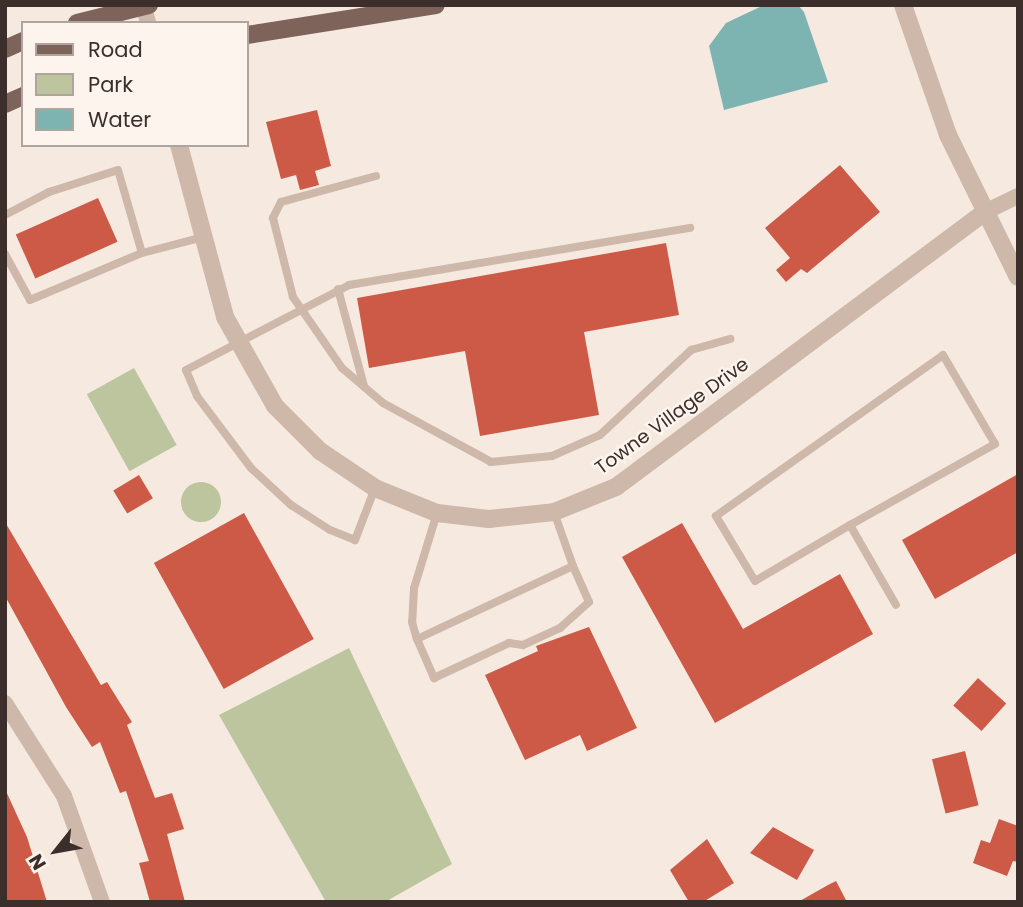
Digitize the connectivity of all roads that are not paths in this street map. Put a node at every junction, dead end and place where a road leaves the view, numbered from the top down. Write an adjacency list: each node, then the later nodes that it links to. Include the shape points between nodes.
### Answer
1 (436, 5): 5 (main road)
2 (903, 5): 13 (street, via 948,135)
3 (146, 10): 4 (main road)
4 (88, 21)
5 (248, 35)
6 (21, 42): 7 (main road)
7 (5, 49)
8 (21, 97): 9 (main road)
9 (5, 104)
10 (180, 147): 16 (street, Towne Village Drive)
11 (376, 176): 21 (lane, via 281,202 273,218)
12 (1018, 195): 13 (street)
13 (983, 213): 19 (street); 26 (street, Towne Village Drive, via 616,487)
14 (5, 215): 17 (lane, via 49,192 118,170)
15 (690, 228): 20 (lane, via 442,266)
16 (203, 237): 17 (lane); 23 (street, Towne Village Drive)
17 (142, 253): 18 (lane, via 30,300)
18 (5, 254)
19 (1018, 277)
20 (338, 289): 21 (lane); 24 (lane)
21 (300, 311): 23 (lane); 24 (lane, via 342,368)
22 (730, 339): 24 (lane, via 691,350 600,435 552,456 491,462 383,403)
23 (236, 344): 25 (street, Towne Village Drive, via 254,377 299,432); 25 (lane, via 186,370 197,396 251,468 291,505 355,540)
24 (364, 386)
25 (375, 488): 27 (street, Towne Village Drive)
26 (554, 512): 27 (street, Towne Village Drive, via 489,519); 29 (lane)
27 (437, 513): 31 (lane, via 414,588 412,622)
28 (850, 525): 28 (lane, via 995,444 943,355 716,516 755,581); 30 (lane)
29 (573, 566): 31 (lane); 31 (lane, via 589,602 560,628 523,645 509,643 434,678)
30 (896, 605)
31 (417, 639)
32 (5, 703): 33 (street, via 64,796)
33 (102, 902)

